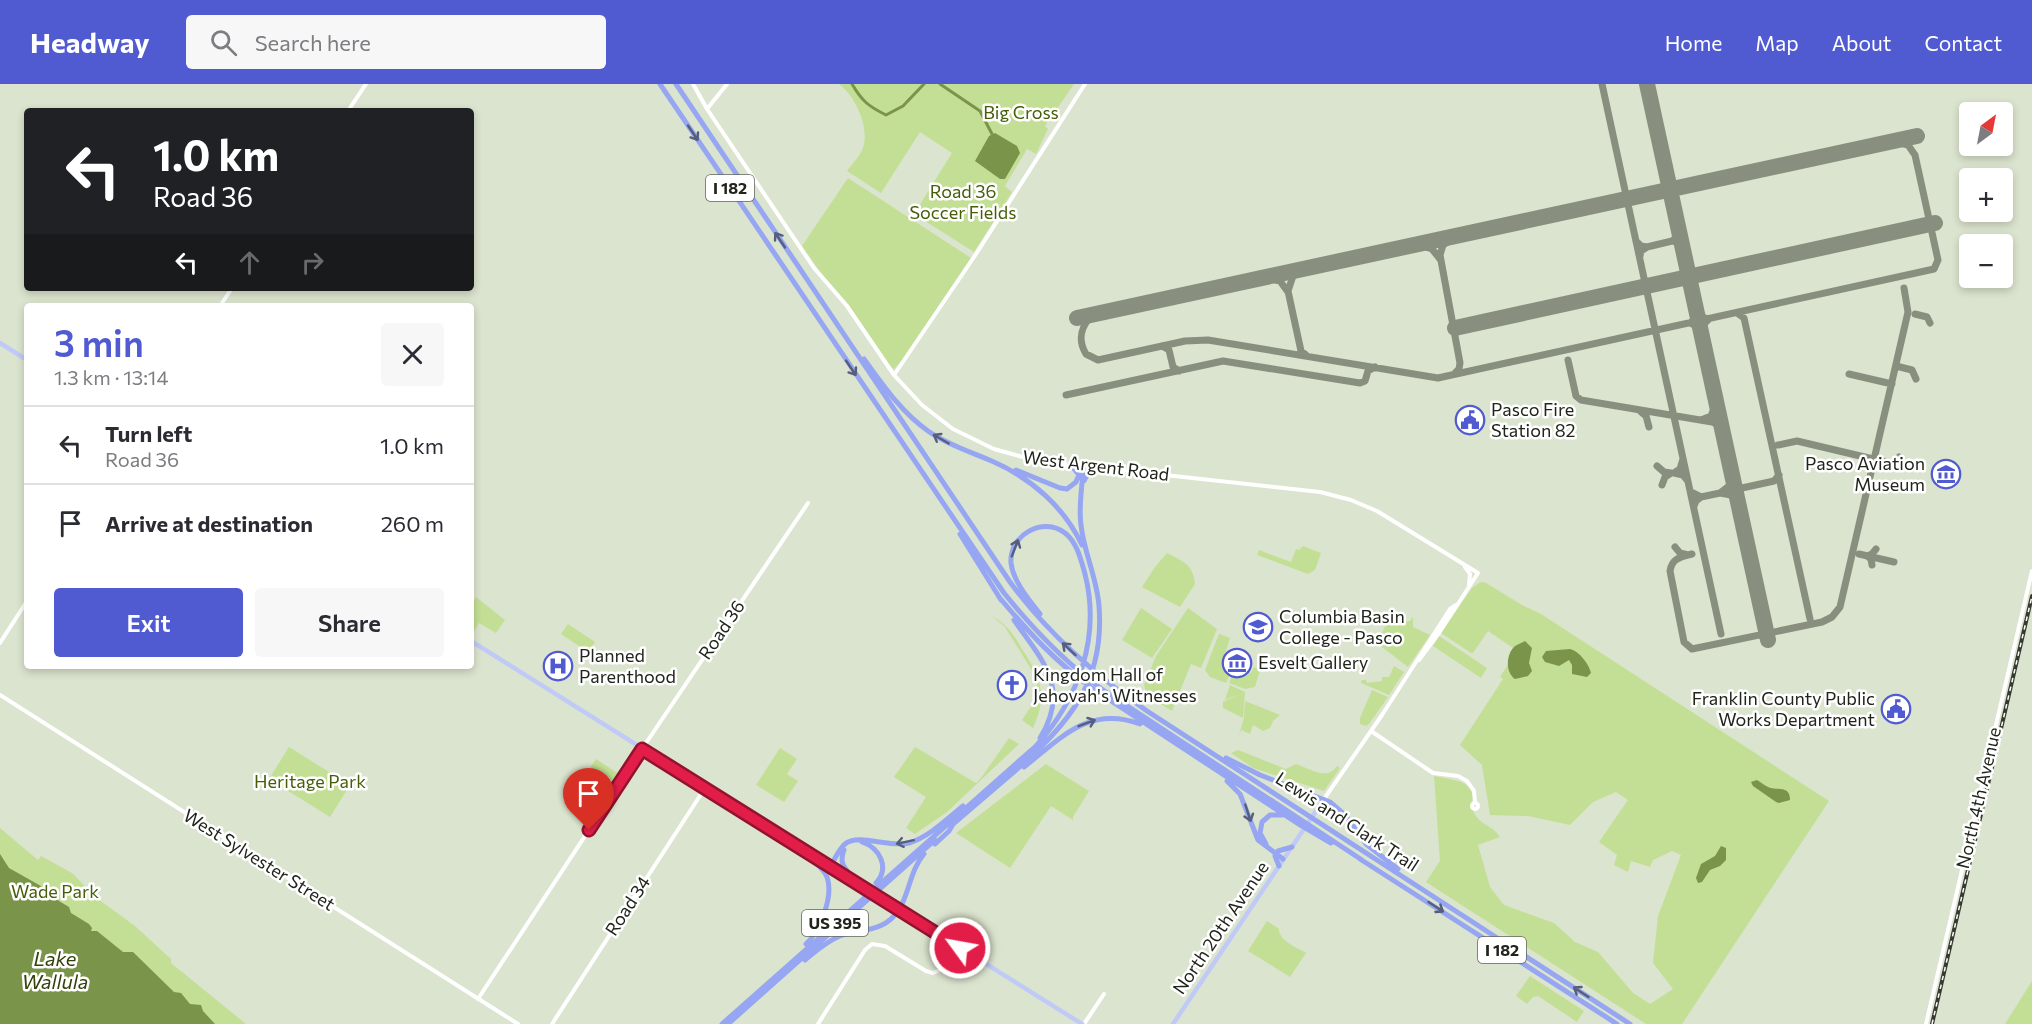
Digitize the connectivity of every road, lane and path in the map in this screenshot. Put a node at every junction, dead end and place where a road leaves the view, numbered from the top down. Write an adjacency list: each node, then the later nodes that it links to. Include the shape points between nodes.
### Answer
1 (366, 84): 7 (main road)
2 (660, 84): 19 (highway, I 182, one-way to 19)
3 (676, 84): 9 (highway, I 182, one-way to 3)
4 (693, 84): 8 (main road, West Argent Road)
5 (727, 84): 8 (main road)
6 (1085, 84): 12 (main road)
7 (350, 108)
8 (707, 109): 12 (main road, West Argent Road, via 814,268)
9 (812, 288): 13 (highway, one-way to 9, via 942,440 908,415); 27 (highway, I 182, via 1010,582)
10 (0, 343): 11 (main road)
11 (24, 358)
12 (894, 375): 14 (main road, West Argent Road, via 922,405 967,437 1017,456)
13 (994, 462): 17 (highway, via 1064,489 1074,486); 21 (highway, via 1048,498 1075,531)
14 (1070, 464): 15 (main road, West Argent Road); 17 (highway)
15 (1083, 466): 16 (main road, West Argent Road); 17 (highway); 18 (highway)
16 (1097, 467): 18 (highway); 22 (main road, West Argent Road, via 1320,492 1351,500 1386,516)
17 (1079, 475)
18 (1083, 483): 21 (highway, via 1080,524)
19 (930, 484): 25 (highway); 42 (highway, I 182, via 1013,604 1071,664 1118,701)
20 (808, 503): 35 (main road, Road 36)
21 (1090, 563): 38 (highway, via 1099,605 1096,655 1084,693 1056,733)
22 (1463, 564): 24 (main road, via 1469,573); 24 (main road, West Argent Road, via 1478,573)
23 (2032, 572): 69 (main road, North 4th Avenue)
24 (1468, 586): 33 (main road)
25 (999, 597): 32 (highway, via 1063,667); 34 (highway, via 1042,658 1051,680 1050,716)
26 (24, 607): 28 (main road)
27 (1054, 635): 31 (highway, Lewis and Clark Trail / I 182, one-way to 27, via 1090,668); 34 (highway, US 395, one-way to 34, via 1015,577 1011,563 1018,539 1037,527 1047,526 1065,533 1077,549 1091,615 1088,647 1076,687 1055,724)
28 (0, 643)
29 (474, 643): 35 (main road)
30 (0, 695): 59 (main road, West Sylvester Street)
31 (1148, 711): 39 (highway, via 1248,770); 52 (highway, Lewis and Clark Trail / I 182)
32 (1155, 731): 36 (highway, Lewis and Clark Trail / US 395); 38 (highway, US 395, one-way to 32, via 1085,723 1120,718)
33 (1371, 731): 39 (main road); 41 (main road, via 1433,773 1467,781)
34 (1033, 747): 40 (highway, US 395)
35 (642, 749): 37 (main road); 59 (main road, Road 36)
36 (1207, 765): 42 (highway, Lewis and Clark Trail / US 395); 46 (highway, one-way to 46, via 1240,794 1258,840)
37 (705, 788): 47 (main road); 61 (main road, Road 34)
38 (989, 794): 43 (highway, US 395)
39 (1324, 799): 45 (main road, North 20th Avenue); 52 (highway, via 1342,812 1366,844)
40 (972, 802): 50 (highway, one-way to 50, via 910,842 893,845 850,841); 53 (highway, US 395)
41 (1475, 802)
42 (1299, 821): 44 (highway, Lewis and Clark Trail / US 395); 46 (highway, via 1278,814 1263,820 1262,838)
43 (952, 826): 54 (highway, via 919,861); 57 (highway, US 395)
44 (1314, 830): 67 (highway, Lewis and Clark Trail / I 182, one-way to 67)
45 (1292, 847): 46 (highway); 48 (main road, North 20th Avenue)
46 (1275, 851): 48 (highway); 49 (highway)
47 (809, 854): 50 (main road); 56 (highway, via 826,875 829,892 819,928)
48 (1284, 858): 49 (main road, North 20th Avenue)
49 (1279, 866): 66 (main road, North 20th Avenue)
50 (830, 867): 51 (main road)
51 (857, 884): 53 (highway, via 843,867 841,858 847,846 859,842 871,846 883,863 882,876); 54 (main road)
52 (1415, 884): 68 (highway, Lewis and Clark Trail / I 182, one-way to 52)
53 (871, 891): 56 (highway, US 395)
54 (899, 910): 55 (main road); 57 (highway, via 884,925 839,936)
55 (957, 947): 64 (main road, via 934,973 885,945 872,944); 65 (main road)
56 (795, 958): 62 (highway, US 395)
57 (790, 968): 63 (highway, US 395)
58 (1104, 994): 65 (main road)
59 (478, 999): 60 (main road, West Sylvester Street)
60 (518, 1024)
61 (552, 1024)
62 (722, 1024)
63 (728, 1024)
64 (818, 1024)
65 (1083, 1024)
66 (1173, 1024)
67 (1617, 1024)
68 (1630, 1024)
69 (1926, 1024)

